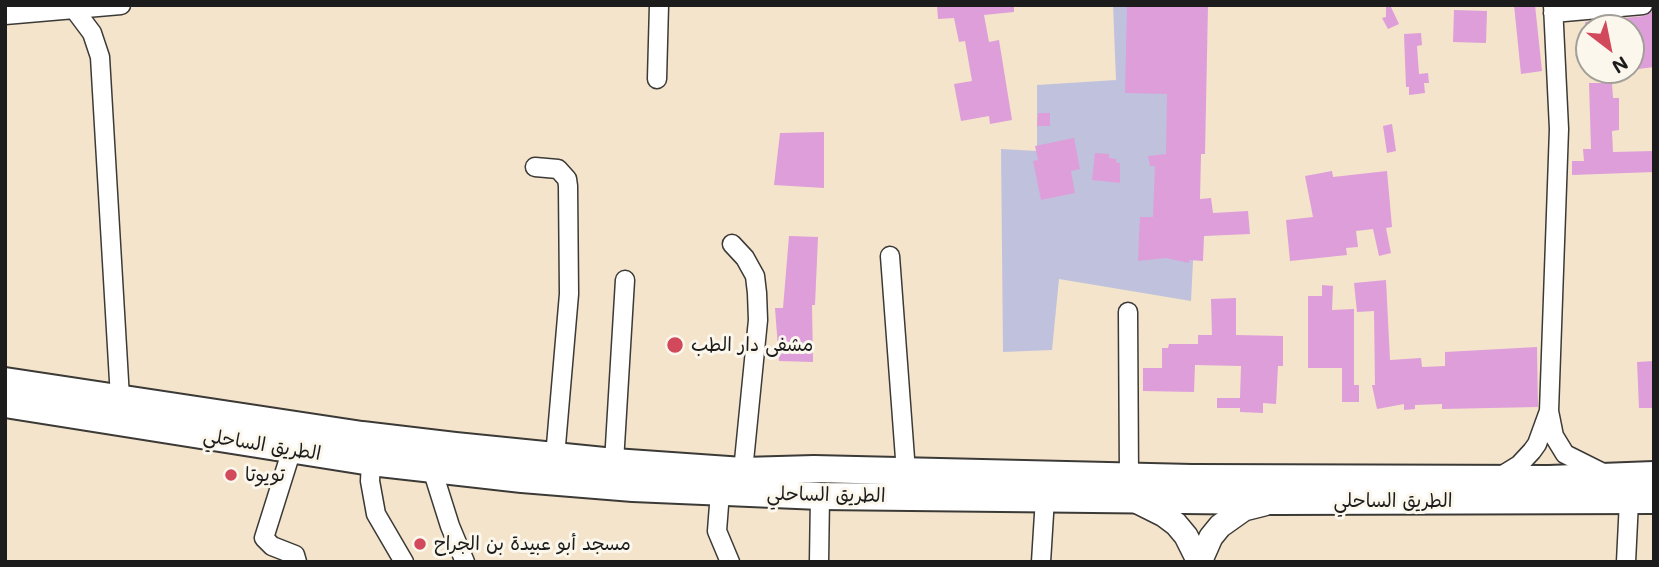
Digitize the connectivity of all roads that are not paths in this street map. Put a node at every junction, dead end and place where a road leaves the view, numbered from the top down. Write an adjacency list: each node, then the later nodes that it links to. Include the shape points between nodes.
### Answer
1 (121, 5): 4 (street)
2 (659, 5): 7 (street)
3 (1643, 5): 5 (street)
4 (72, 7): 6 (street); 14 (street, via 92,33 100,57)
5 (1553, 9): 16 (street, via 1559,129)
6 (5, 15)
7 (657, 79)
8 (535, 167): 18 (street, via 558,169 568,186 569,294)
9 (732, 244): 22 (street, via 755,276 757,293)
10 (890, 256): 23 (street)
11 (625, 280): 20 (street)
12 (1128, 312): 27 (street)
13 (5, 381): 14 (highway, الطريق الساحلي)
14 (120, 398): 18 (highway, الطريق الساحلي, via 362,435)
15 (5, 404): 17 (highway, الطريق الساحلي)
16 (1549, 411): 25 (street, via 1565,454); 26 (street, via 1532,451)
17 (292, 449): 19 (highway, الطريق الساحلي); 33 (street, via 264,537 272,546 295,555)
18 (555, 457): 20 (highway, الطريق الساحلي)
19 (371, 462): 21 (highway, الطريق الساحلي); 34 (street, via 376,514)
20 (614, 462): 22 (highway, الطريق الساحلي)
21 (432, 469): 28 (highway, الطريق الساحلي); 35 (street)
22 (743, 471): 23 (highway, الطريق الساحلي)
23 (906, 472): 27 (highway, الطريق الساحلي)
24 (1654, 475): 25 (highway, الطريق الساحلي)
25 (1609, 476): 26 (highway, الطريق الساحلي)
26 (1497, 480): 27 (highway, الطريق الساحلي)
27 (1131, 488): 30 (highway, الطريق الساحلي); 31 (highway, الطريق الساحلي); 39 (main road, via 1176,524)
28 (720, 492): 29 (highway, الطريق الساحلي); 36 (street, via 717,531)
29 (820, 496): 30 (highway, الطريق الساحلي); 37 (street)
30 (1045, 498): 38 (street)
31 (1274, 501): 32 (highway, الطريق الساحلي); 39 (main road, via 1244,509 1220,526)
32 (1642, 501): 40 (street)
33 (297, 562)
34 (404, 562)
35 (465, 562)
36 (730, 562)
37 (820, 562)
38 (1041, 562)
39 (1200, 562)
40 (1626, 562)

